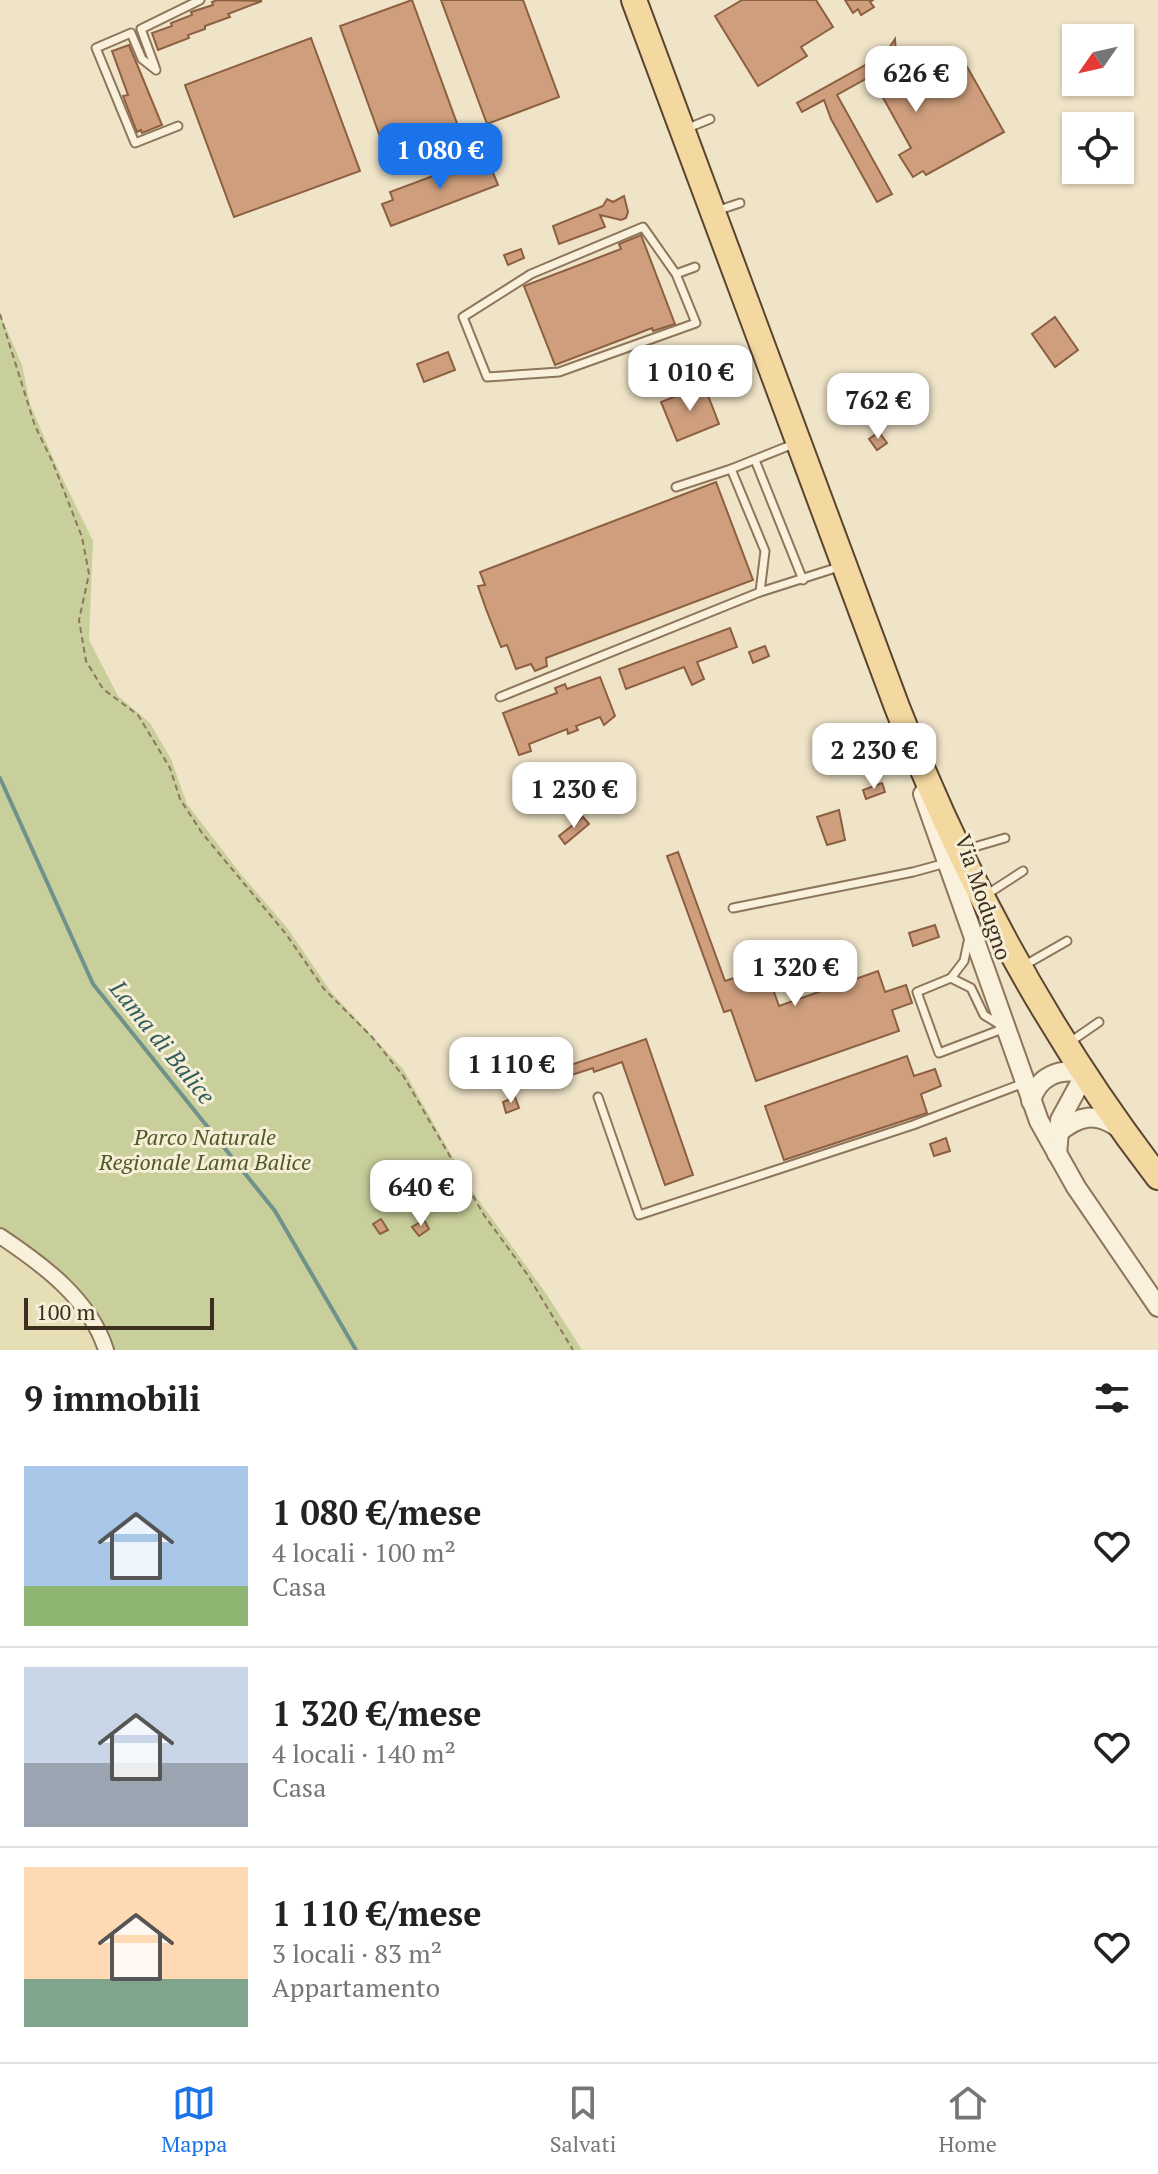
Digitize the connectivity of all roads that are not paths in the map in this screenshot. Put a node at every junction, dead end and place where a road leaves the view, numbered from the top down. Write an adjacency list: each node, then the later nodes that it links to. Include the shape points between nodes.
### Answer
1 (200, 0): 4 (lane, via 141,29 156,70 142,59 131,33 96,48 135,143)
2 (634, 0): 5 (main road)
3 (710, 119): 5 (lane)
4 (178, 126)
5 (682, 130): 7 (main road)
6 (740, 203): 7 (lane)
7 (713, 212): 10 (main road)
8 (695, 267): 9 (lane)
9 (676, 274): 9 (lane, via 696,323 559,372 487,377 463,317 531,274 643,227)
10 (798, 442): 11 (lane); 14 (main road)
11 (755, 460): 12 (lane); 15 (lane)
12 (731, 469): 13 (lane); 16 (lane, via 765,551)
13 (676, 487)
14 (844, 566): 15 (lane); 19 (main road)
15 (803, 580): 16 (lane)
16 (760, 592): 17 (lane)
17 (500, 697)
18 (1005, 838): 19 (lane)
19 (952, 858): 21 (main road); 22 (lane, via 913,872); 23 (street, Via Modugno)
20 (1023, 871): 21 (lane)
21 (981, 898): 25 (main road)
22 (733, 908)
23 (970, 931): 26 (lane, via 964,961); 28 (street, Via Modugno)
24 (1067, 941): 25 (lane)
25 (1019, 968): 29 (main road)
26 (951, 978): 28 (lane, via 971,988 984,1015); 28 (lane, via 917,992 939,1053)
27 (1099, 1022): 29 (lane)
28 (1005, 1028): 31 (street, Via Modugno)
29 (1065, 1045): 30 (main road)
30 (1082, 1073): 33 (street, via 1050,1075); 34 (street); 35 (main road)
31 (1024, 1083): 32 (lane, via 639,1215); 33 (street, Via Modugno)
32 (598, 1097)
33 (1031, 1101): 36 (street, Via Modugno)
34 (1058, 1133): 35 (street, via 1089,1116); 36 (street)
35 (1126, 1134): 37 (main road)
36 (1057, 1154): 39 (street, Via Modugno)
37 (1158, 1177)
38 (0, 1236): 40 (street, via 54,1275 84,1310)
39 (1158, 1307)
40 (106, 1350)

